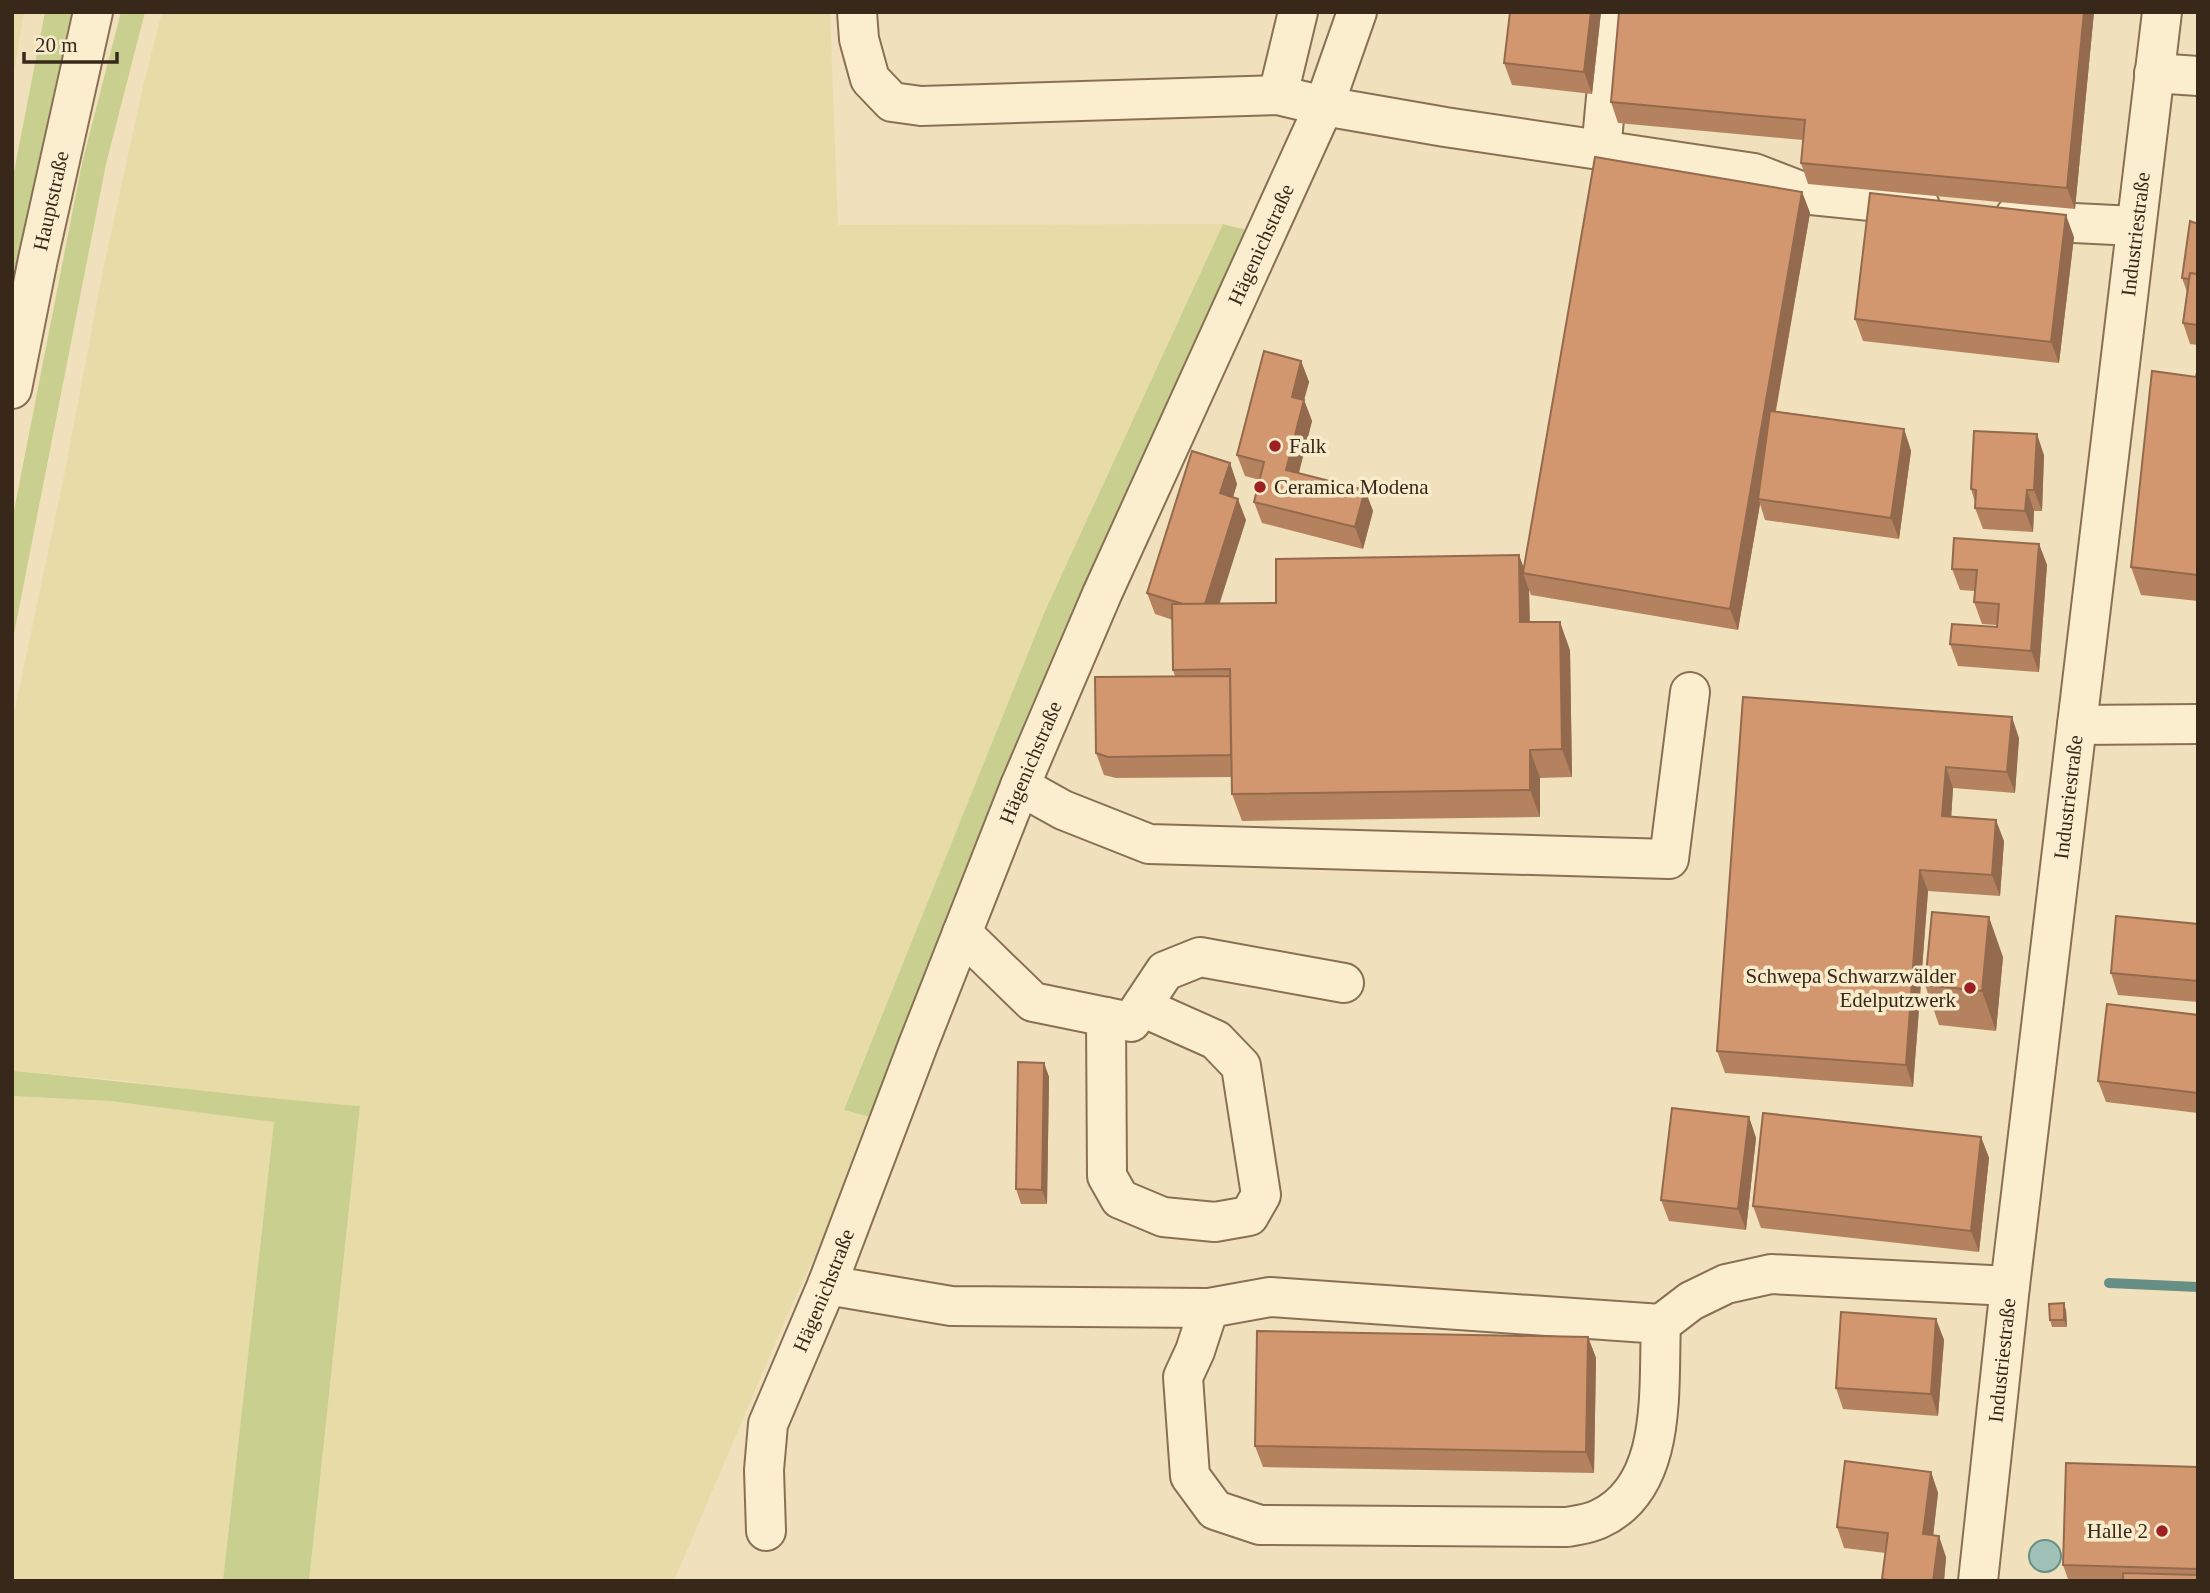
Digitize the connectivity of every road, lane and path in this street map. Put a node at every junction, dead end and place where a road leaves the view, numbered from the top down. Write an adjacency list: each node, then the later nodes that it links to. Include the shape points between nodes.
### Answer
1 (93, 12): 13 (street, Hauptstraße)
2 (856, 12): 9 (street, via 870,79 892,102 921,106)
3 (1298, 12): 9 (street)
4 (1357, 12): 10 (street, Hägenichstraße)
5 (1614, 12): 11 (street)
6 (2162, 12): 7 (street, Industriestraße)
7 (2154, 72): 8 (street); 12 (street, Industriestraße)
8 (2198, 76)
9 (1278, 95): 10 (street)
10 (1324, 106): 11 (street); 17 (street, Hägenichstraße, via 1102,594)
11 (1601, 151): 12 (street, via 1754,173 1811,195)
12 (2135, 226): 16 (street, Industriestraße)
13 (12, 389)
14 (1690, 692): 17 (street, via 1668,859 1149,844 1063,810)
15 (2198, 724): 16 (street)
16 (2077, 725): 23 (street, Industriestraße)
17 (1020, 786): 18 (street, Hägenichstraße)
18 (962, 933): 21 (street, via 1032,1002); 22 (street, Hägenichstraße)
19 (1344, 983): 20 (street, via 1200,957 1165,971)
20 (1142, 1007): 21 (street, via 1131,1022); 21 (street, via 1216,1040 1241,1066 1261,1195 1249,1216 1215,1222 1163,1217 1120,1199 1107,1176)
21 (1106, 1017)
22 (827, 1285): 24 (street, via 951,1306); 26 (street, Hägenichstraße, via 768,1424)
23 (2010, 1286): 25 (street, via 1772,1274 1726,1284 1691,1301); 27 (street, Industriestraße)
24 (1209, 1308): 25 (street, via 1270,1297); 25 (street, via 1184,1377 1190,1476 1215,1510 1260,1525 1567,1527 1599,1519 1628,1498 1646,1470 1656,1433)
25 (1661, 1324)
26 (766, 1531)
27 (1978, 1581)

